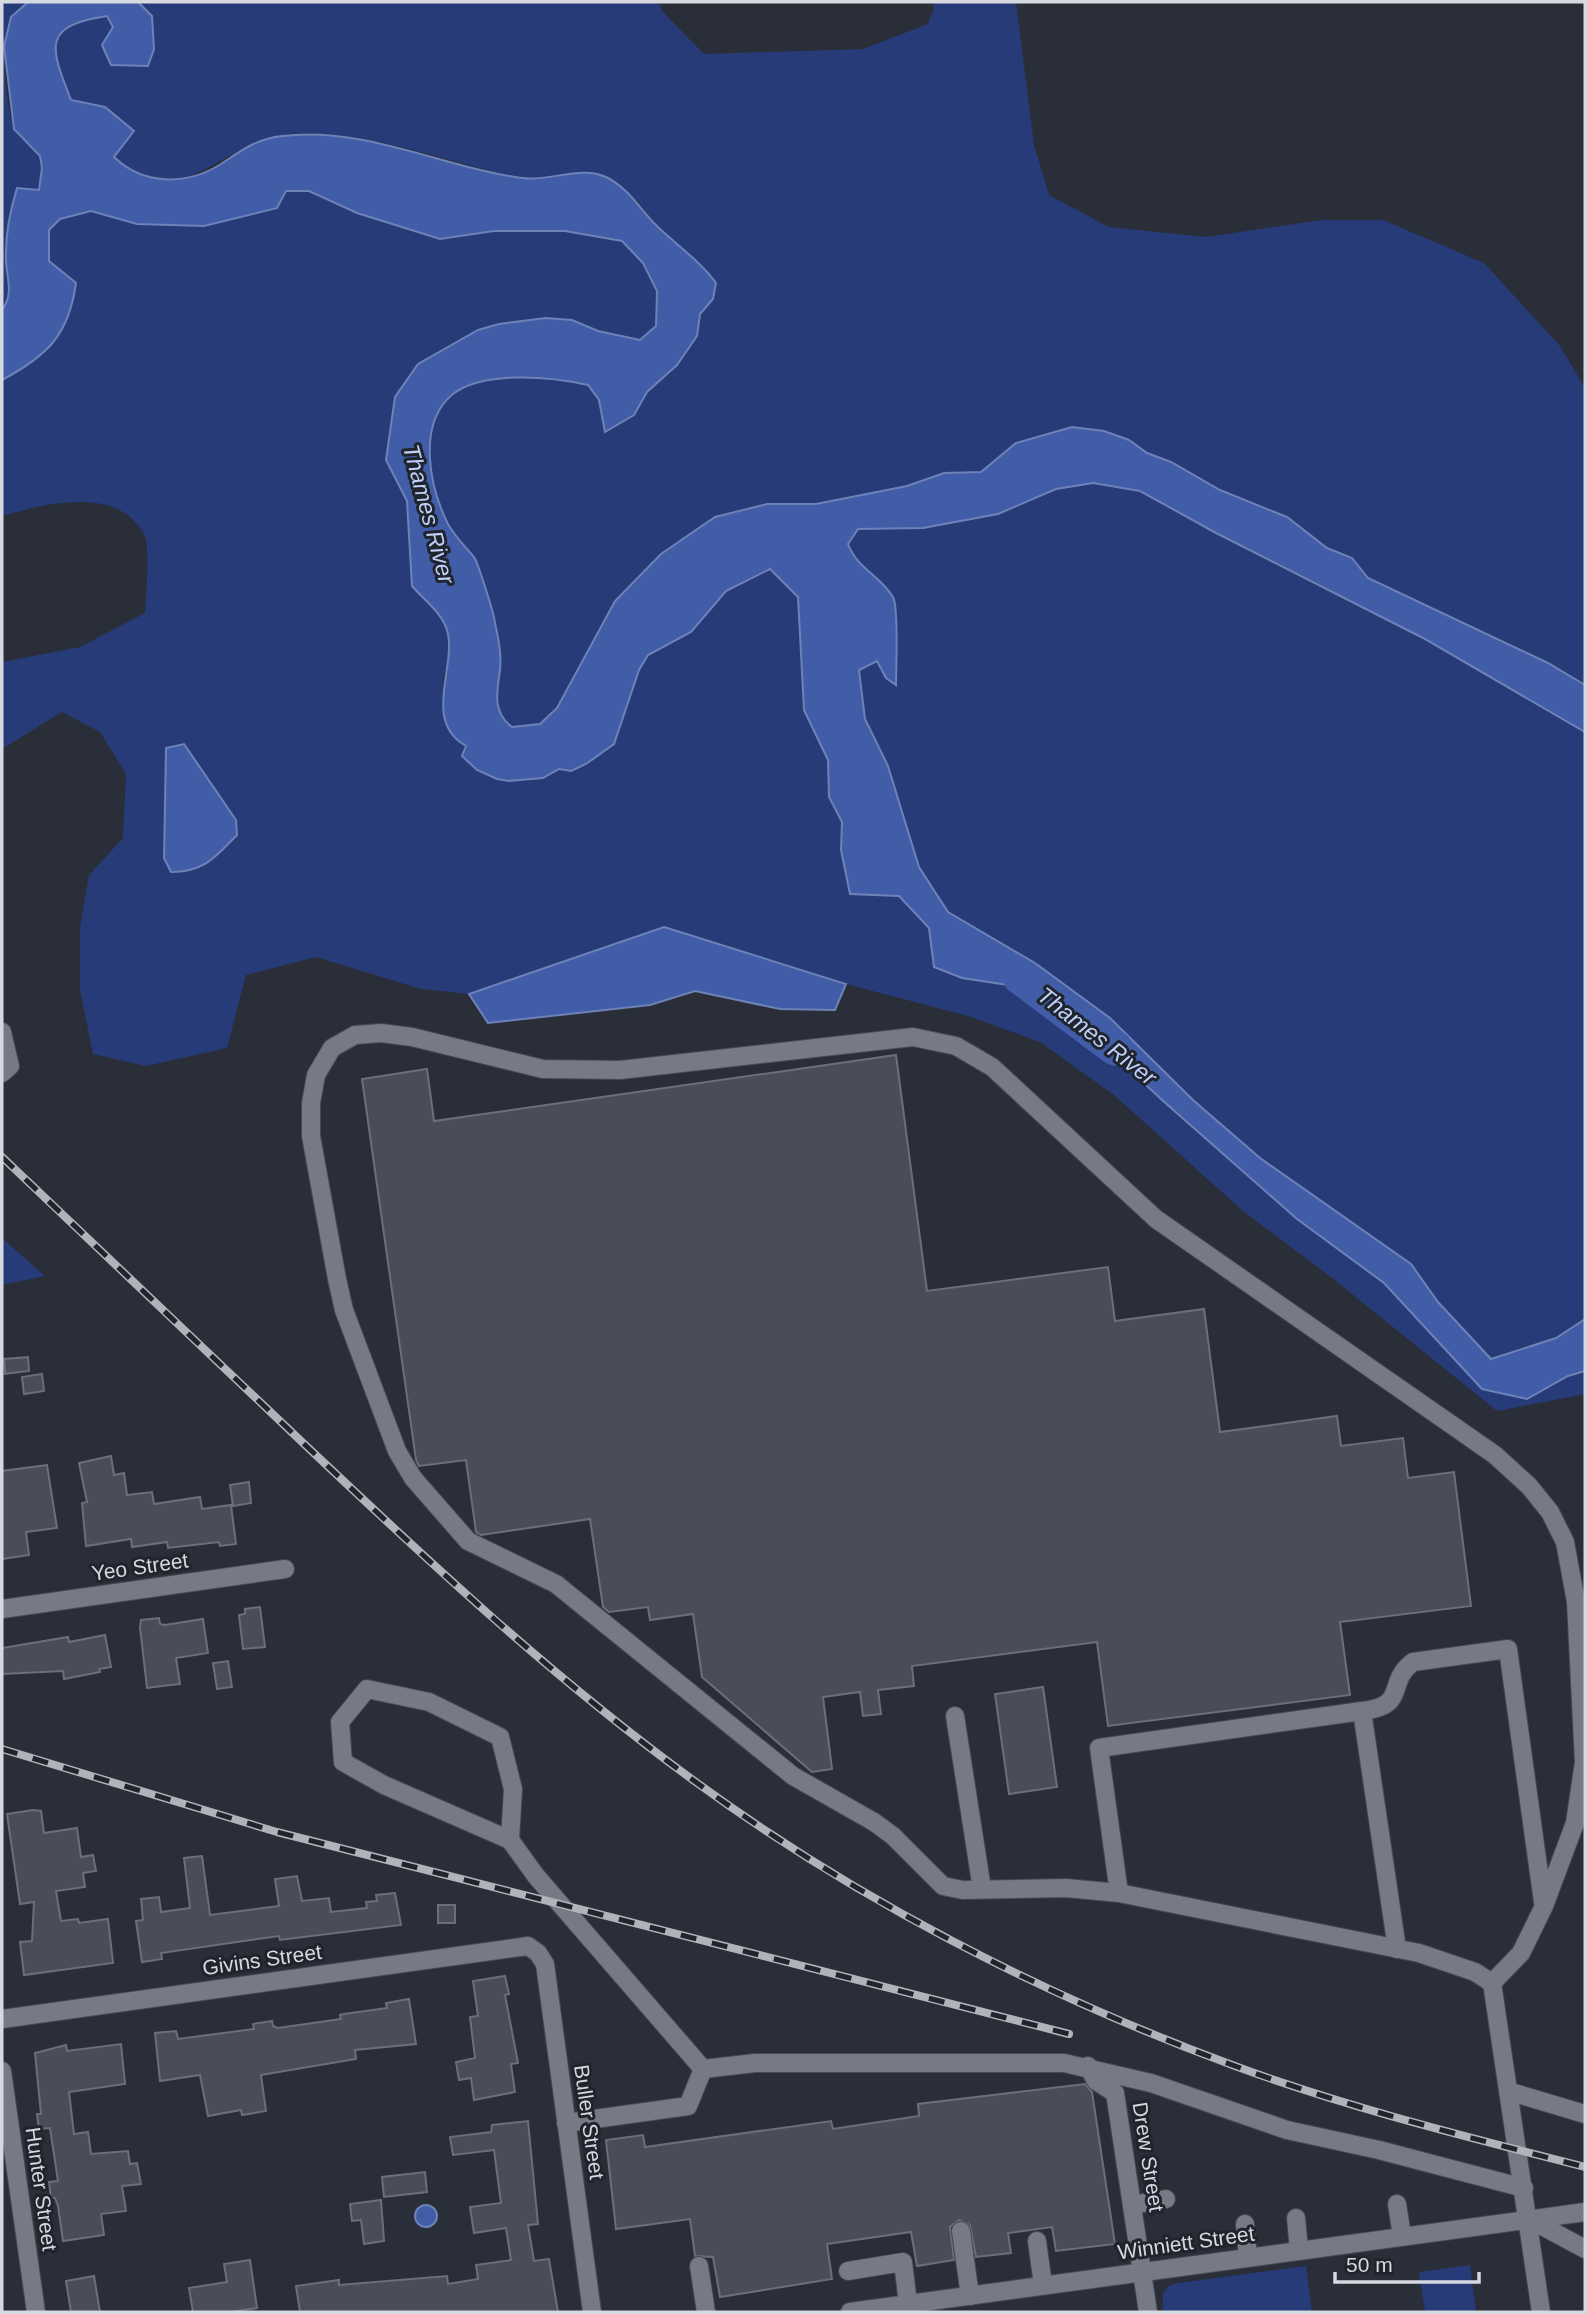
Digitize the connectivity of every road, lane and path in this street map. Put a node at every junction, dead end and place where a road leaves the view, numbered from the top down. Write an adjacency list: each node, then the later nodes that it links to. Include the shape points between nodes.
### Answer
1 (2, 1032): 2 (street, via 10,1066)
2 (2, 1073)
3 (285, 1569): 4 (street, Yeo Street)
4 (2, 1609)
5 (1362, 1711): 9 (street, via 1099,1748); 10 (street, via 1386,1707 1413,1662 1507,1650); 12 (street)
6 (955, 1716): 8 (street)
7 (510, 1840): 7 (street, via 383,1785 343,1762 340,1722 367,1689 429,1702 500,1737 513,1789); 16 (street)
8 (982, 1889): 9 (street); 10 (street, via 943,1886 893,1836 793,1776 556,1584 468,1541 413,1478 397,1451 344,1310 337,1279 311,1136 316,1075 332,1048 355,1035 381,1033 542,1069 620,1070 913,1037 956,1046 992,1067 1156,1219 1495,1455 1550,1512 1572,1569 1584,1762 1575,1823)
9 (1119, 1893): 12 (street)
10 (1544, 1906): 13 (street, via 1521,1953)
11 (528, 1946): 14 (street, Givins Street); 20 (street, Buller Street, via 545,1964)
12 (1397, 1949): 13 (street, via 1456,1965)
13 (1492, 1983): 18 (street)
14 (2, 2019)
15 (1088, 2066): 16 (street, via 755,2063); 21 (street, via 1287,2130); 23 (street, Drew Street, via 1096,2081 1115,2093)
16 (703, 2069): 20 (street, via 688,2106)
17 (2, 2071): 41 (street, Hunter Street)
18 (1511, 2092): 19 (street); 21 (street)
19 (1585, 2114)
20 (566, 2123): 42 (street, Buller Street)
21 (1524, 2188): 27 (street)
22 (1166, 2199): 23 (street)
23 (1132, 2204): 37 (street, Drew Street)
24 (1397, 2204): 30 (street)
25 (1585, 2212): 27 (street, Winniett Street)
26 (1296, 2218): 33 (street)
27 (1529, 2219): 30 (street, Winniett Street); 32 (street); 46 (street)
28 (1245, 2224): 34 (street)
29 (961, 2231): 39 (street)
30 (1402, 2236): 33 (street, Winniett Street)
31 (1037, 2241): 38 (street)
32 (1585, 2249)
33 (1299, 2250): 34 (street, Winniett Street)
34 (1248, 2257): 37 (street, Winniett Street)
35 (699, 2266): 43 (street)
36 (848, 2271): 40 (street, via 903,2263)
37 (1142, 2272): 38 (street, Winniett Street); 45 (street, Drew Street)
38 (1043, 2285): 39 (street, Winniett Street)
39 (970, 2296): 40 (street, Winniett Street)
40 (908, 2304): 44 (street, Winniett Street)
41 (36, 2312)
42 (592, 2312)
43 (706, 2312)
44 (850, 2312)
45 (1148, 2312)
46 (1541, 2312)

